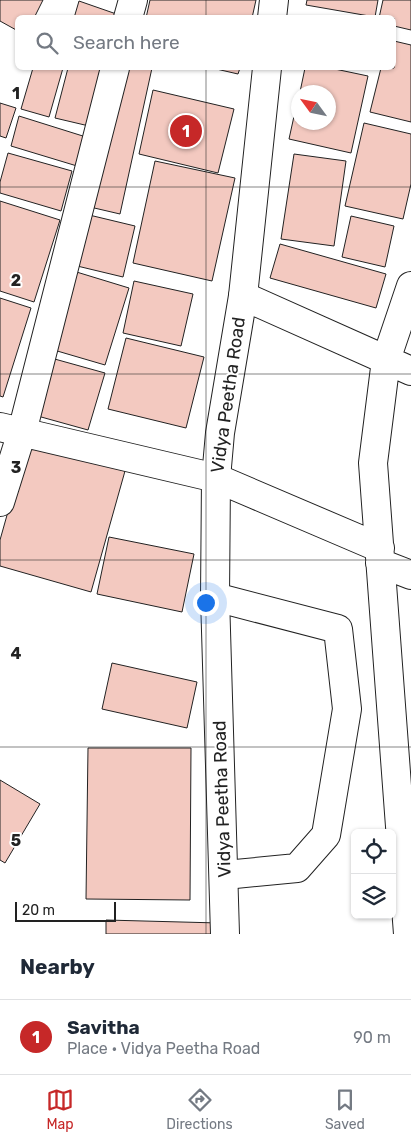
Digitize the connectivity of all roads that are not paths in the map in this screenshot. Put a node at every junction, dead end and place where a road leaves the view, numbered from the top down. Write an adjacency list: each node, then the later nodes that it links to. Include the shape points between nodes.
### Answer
1 (133, 0): 3 (street)
2 (274, 0): 4 (street)
3 (129, 15)
4 (272, 15)
5 (114, 70): 11 (street)
6 (267, 70): 8 (street, Vidya Peetha Road)
7 (411, 286): 9 (street)
8 (243, 296): 9 (street); 12 (street, Vidya Peetha Road, via 220,433)
9 (386, 360): 10 (street); 14 (street, via 373,463)
10 (411, 371)
11 (11, 430): 12 (street); 13 (street)
12 (216, 478): 14 (street); 16 (street, Vidya Peetha Road)
13 (0, 502)
14 (380, 556): 15 (street); 19 (street)
15 (411, 575)
16 (215, 597): 17 (street, Vidya Peetha Road); 17 (street, via 338,629 347,709 326,835 297,868)
17 (225, 875): 18 (street, Vidya Peetha Road)
18 (225, 934)
19 (408, 934)

